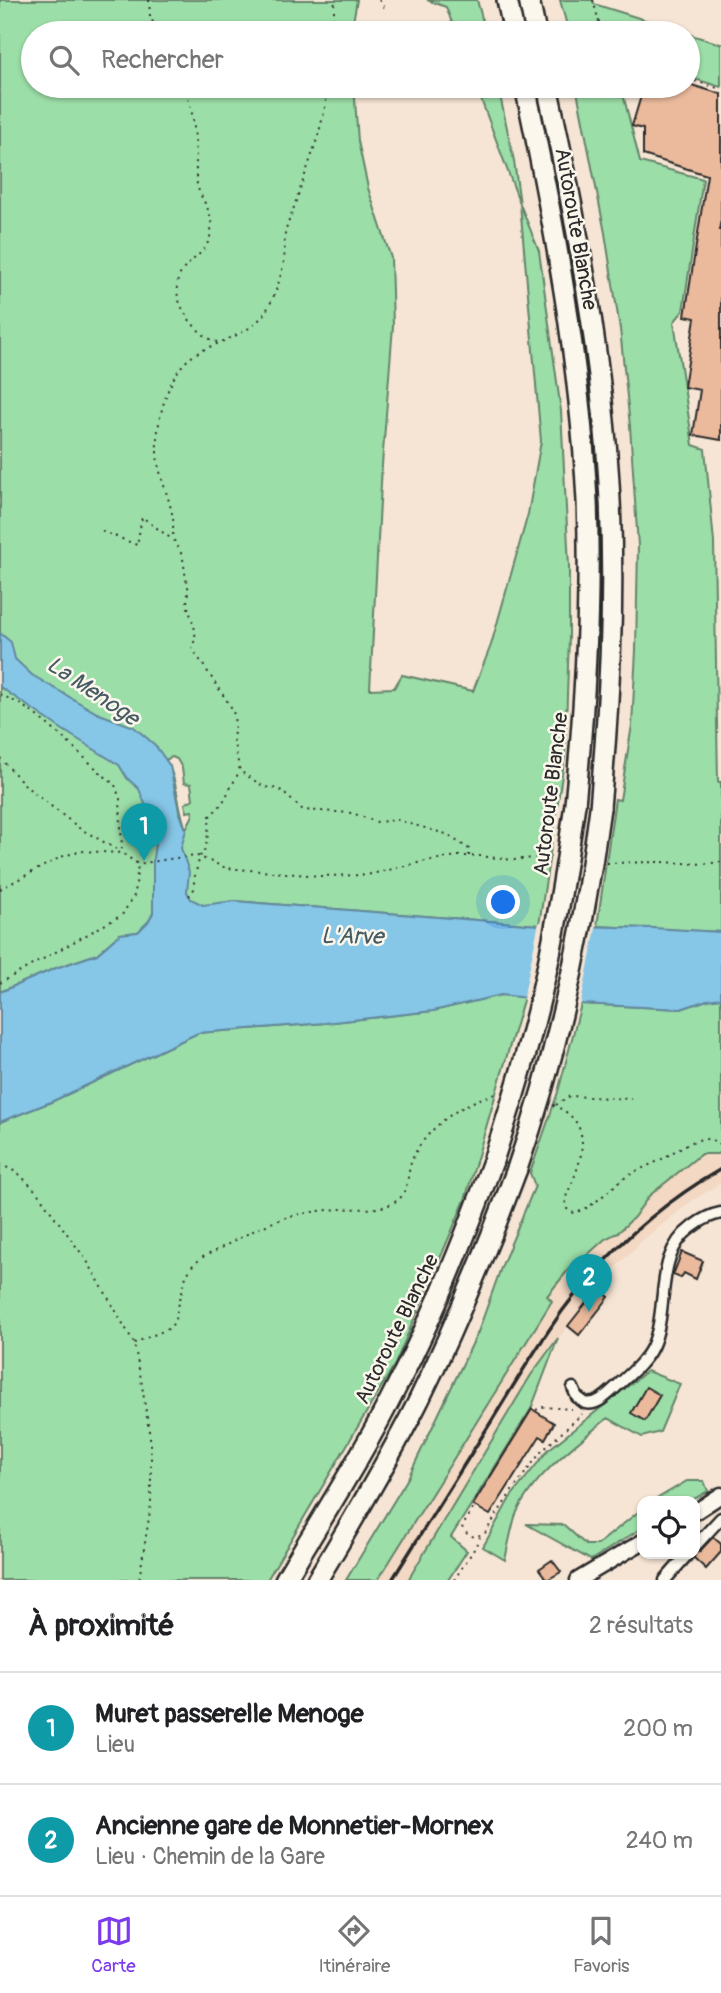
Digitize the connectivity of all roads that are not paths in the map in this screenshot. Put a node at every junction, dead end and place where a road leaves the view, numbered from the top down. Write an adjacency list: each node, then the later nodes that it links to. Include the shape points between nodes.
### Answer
1 (507, 0): 3 (highway)
2 (529, 0): 4 (highway)
3 (511, 21)
4 (533, 21)
5 (527, 98): 15 (highway, Autoroute Blanche, bridge, via 562,276 587,503 583,725 557,920 511,1108 465,1238 396,1389)
6 (550, 98): 16 (highway, Autoroute Blanche, bridge, via 590,312 610,500 611,670 586,909 536,1114 489,1245 418,1402)
7 (721, 1213): 8 (street, via 688,1230 671,1255 658,1329 647,1356 596,1403 581,1401)
8 (573, 1388)
9 (721, 1495): 10 (main road)
10 (700, 1509)
11 (721, 1518): 12 (street)
12 (700, 1541)
13 (637, 1545): 17 (main road)
14 (684, 1559): 18 (street)
15 (285, 1580)
16 (317, 1580)
17 (578, 1580)
18 (665, 1580)

